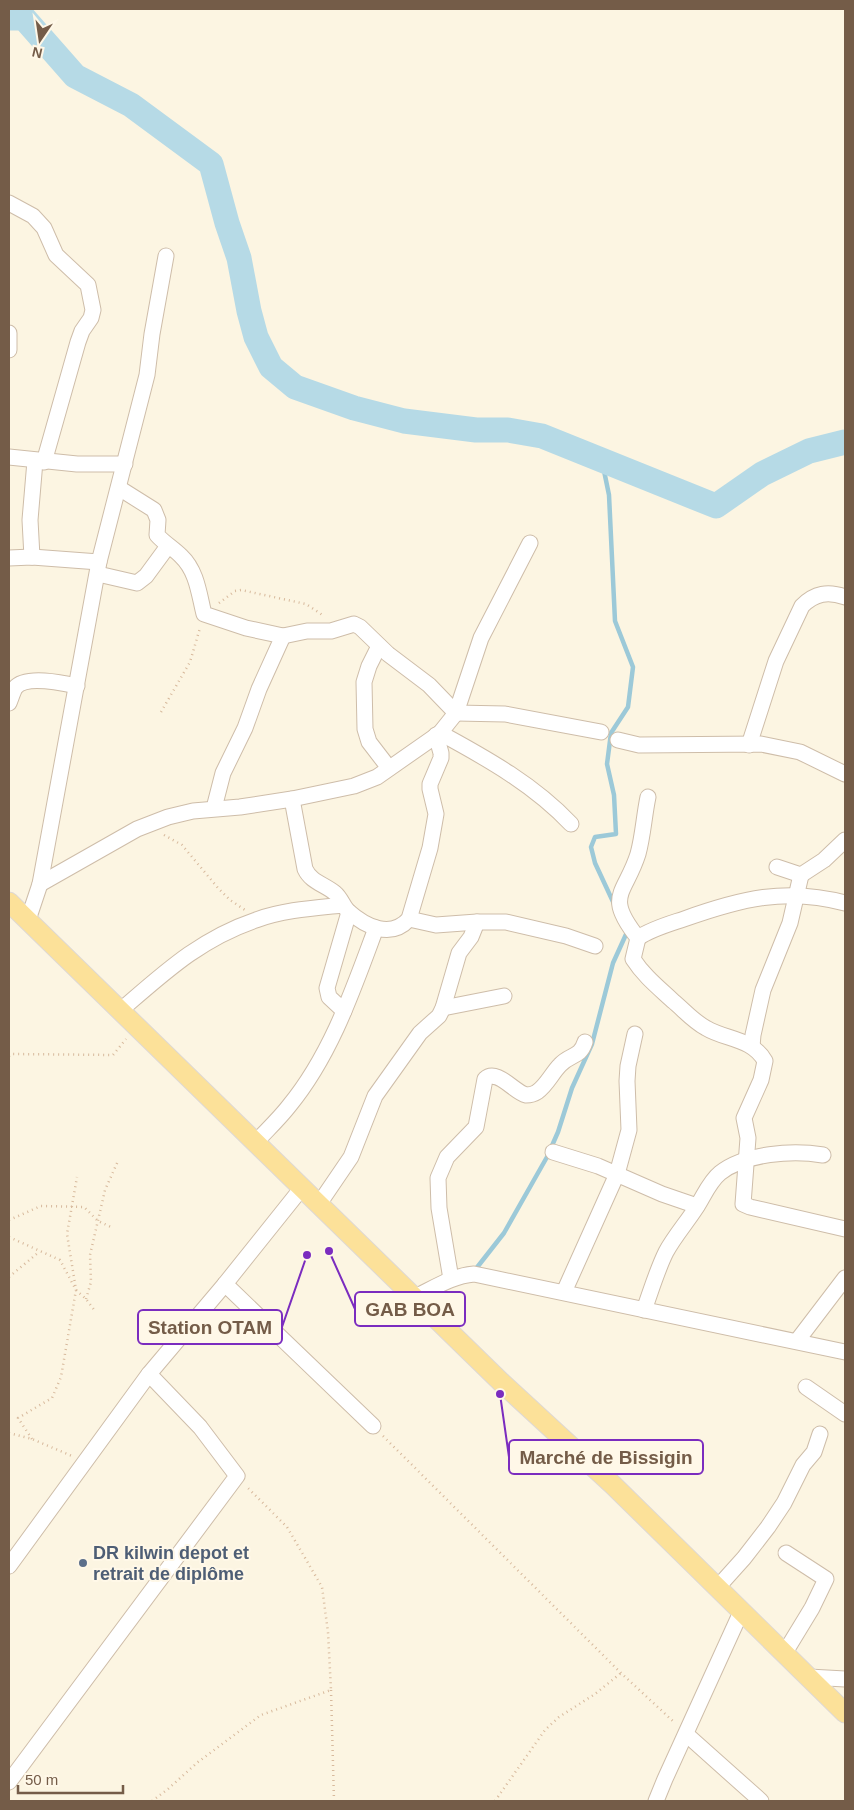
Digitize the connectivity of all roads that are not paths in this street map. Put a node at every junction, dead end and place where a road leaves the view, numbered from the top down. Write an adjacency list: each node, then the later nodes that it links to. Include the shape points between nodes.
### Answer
1 (9, 203): 6 (street, via 34,216 44,228 56,255 88,286 93,310 78,342)
2 (166, 256): 7 (street, via 147,375)
3 (9, 333): 4 (street)
4 (9, 350)
5 (10, 461): 6 (street)
6 (39, 461): 7 (street); 11 (street, via 30,520)
7 (126, 464): 8 (street)
8 (119, 488): 10 (street, via 154,510 158,520 157,535); 13 (street)
9 (530, 543): 19 (street, via 481,638)
10 (168, 546): 13 (street, via 137,583); 15 (street, via 182,556 193,572 204,614)
11 (32, 557): 12 (street); 13 (street)
12 (9, 558)
13 (98, 568): 17 (street)
14 (845, 597): 23 (street, via 827,593 816,595 802,606 776,661)
15 (283, 636): 16 (street, via 331,631 354,624); 28 (street, via 223,774)
16 (379, 646): 19 (street, via 429,685); 24 (street, via 364,682 365,729 368,742)
17 (77, 686): 18 (street, via 26,681 16,688); 33 (street)
18 (9, 703)
19 (456, 713): 20 (street, via 505,714); 21 (street)
20 (602, 732)
21 (438, 734): 24 (street); 29 (street, via 529,786); 38 (street, via 441,753 430,789 436,814 430,848)
22 (618, 740): 23 (street, via 640,745)
23 (749, 745): 25 (street, via 761,744 800,752)
24 (389, 768): 27 (street, via 354,786)
25 (845, 774)
26 (648, 797): 42 (street, via 634,866 621,889 619,900 625,922)
27 (292, 798): 28 (street); 37 (street, via 305,869 313,880 335,893)
28 (214, 808): 33 (street, via 176,815 137,829)
29 (571, 824)
30 (845, 840): 32 (street, via 824,860)
31 (777, 867): 32 (street)
32 (801, 875): 34 (street)
33 (40, 884): 39 (street)
34 (796, 895): 36 (street); 42 (street, via 766,896 715,908); 50 (street, via 790,923 763,990)
35 (9, 902): 39 (main road)
36 (845, 903)
37 (346, 908): 41 (street); 46 (street, via 258,919 214,937 194,949); 47 (street, via 327,988 329,997)
38 (409, 919): 40 (street, via 436,925); 41 (street, via 394,930)
39 (28, 920): 46 (main road)
40 (477, 922): 43 (street, via 506,922); 45 (street, via 459,953)
41 (376, 928): 47 (street)
42 (638, 938): 50 (street, via 633,959 642,973 706,1029)
43 (595, 946)
44 (504, 996): 45 (street)
45 (443, 1008): 57 (street, via 420,1033 375,1096 350,1157)
46 (121, 1010): 51 (main road)
47 (344, 1011): 51 (street, via 318,1064 290,1106)
48 (635, 1034): 55 (street, via 627,1081 629,1130)
49 (585, 1042): 61 (street, via 582,1050 565,1060 533,1095 525,1095 498,1077 485,1079 476,1126 448,1157 438,1178 439,1208)
50 (752, 1046): 54 (street, via 765,1061 761,1080 744,1118 748,1138)
51 (255, 1143): 56 (main road)
52 (553, 1152): 55 (street)
53 (823, 1155): 54 (street, via 788,1152)
54 (747, 1160): 58 (street, via 720,1173); 59 (street, via 742,1200 746,1206)
55 (617, 1174): 58 (street); 63 (street)
56 (302, 1189): 57 (main road); 62 (street)
57 (319, 1204): 64 (main road)
58 (697, 1206): 65 (street, via 666,1252)
59 (845, 1229)
60 (845, 1278): 66 (street)
61 (451, 1279): 63 (street, via 474,1274); 64 (street)
62 (225, 1284): 68 (street); 71 (street)
63 (564, 1292): 65 (street)
64 (415, 1297): 75 (main road, via 501,1382 614,1485)
65 (644, 1310): 66 (street)
66 (796, 1341): 67 (street)
67 (845, 1352)
68 (149, 1374): 74 (street); 82 (street, via 200,1427 237,1476)
69 (806, 1387): 70 (street)
70 (845, 1414)
71 (373, 1426)
72 (820, 1434): 75 (street, via 814,1452 803,1465 768,1527)
73 (786, 1553): 77 (street, via 826,1579)
74 (9, 1566)
75 (717, 1588): 76 (main road)
76 (741, 1612): 77 (main road); 81 (street)
77 (784, 1654): 78 (main road)
78 (808, 1678): 79 (street); 80 (main road)
79 (845, 1679)
80 (845, 1713)
81 (686, 1734): 83 (street); 84 (street)
82 (9, 1782)
83 (656, 1801)
84 (760, 1801)

